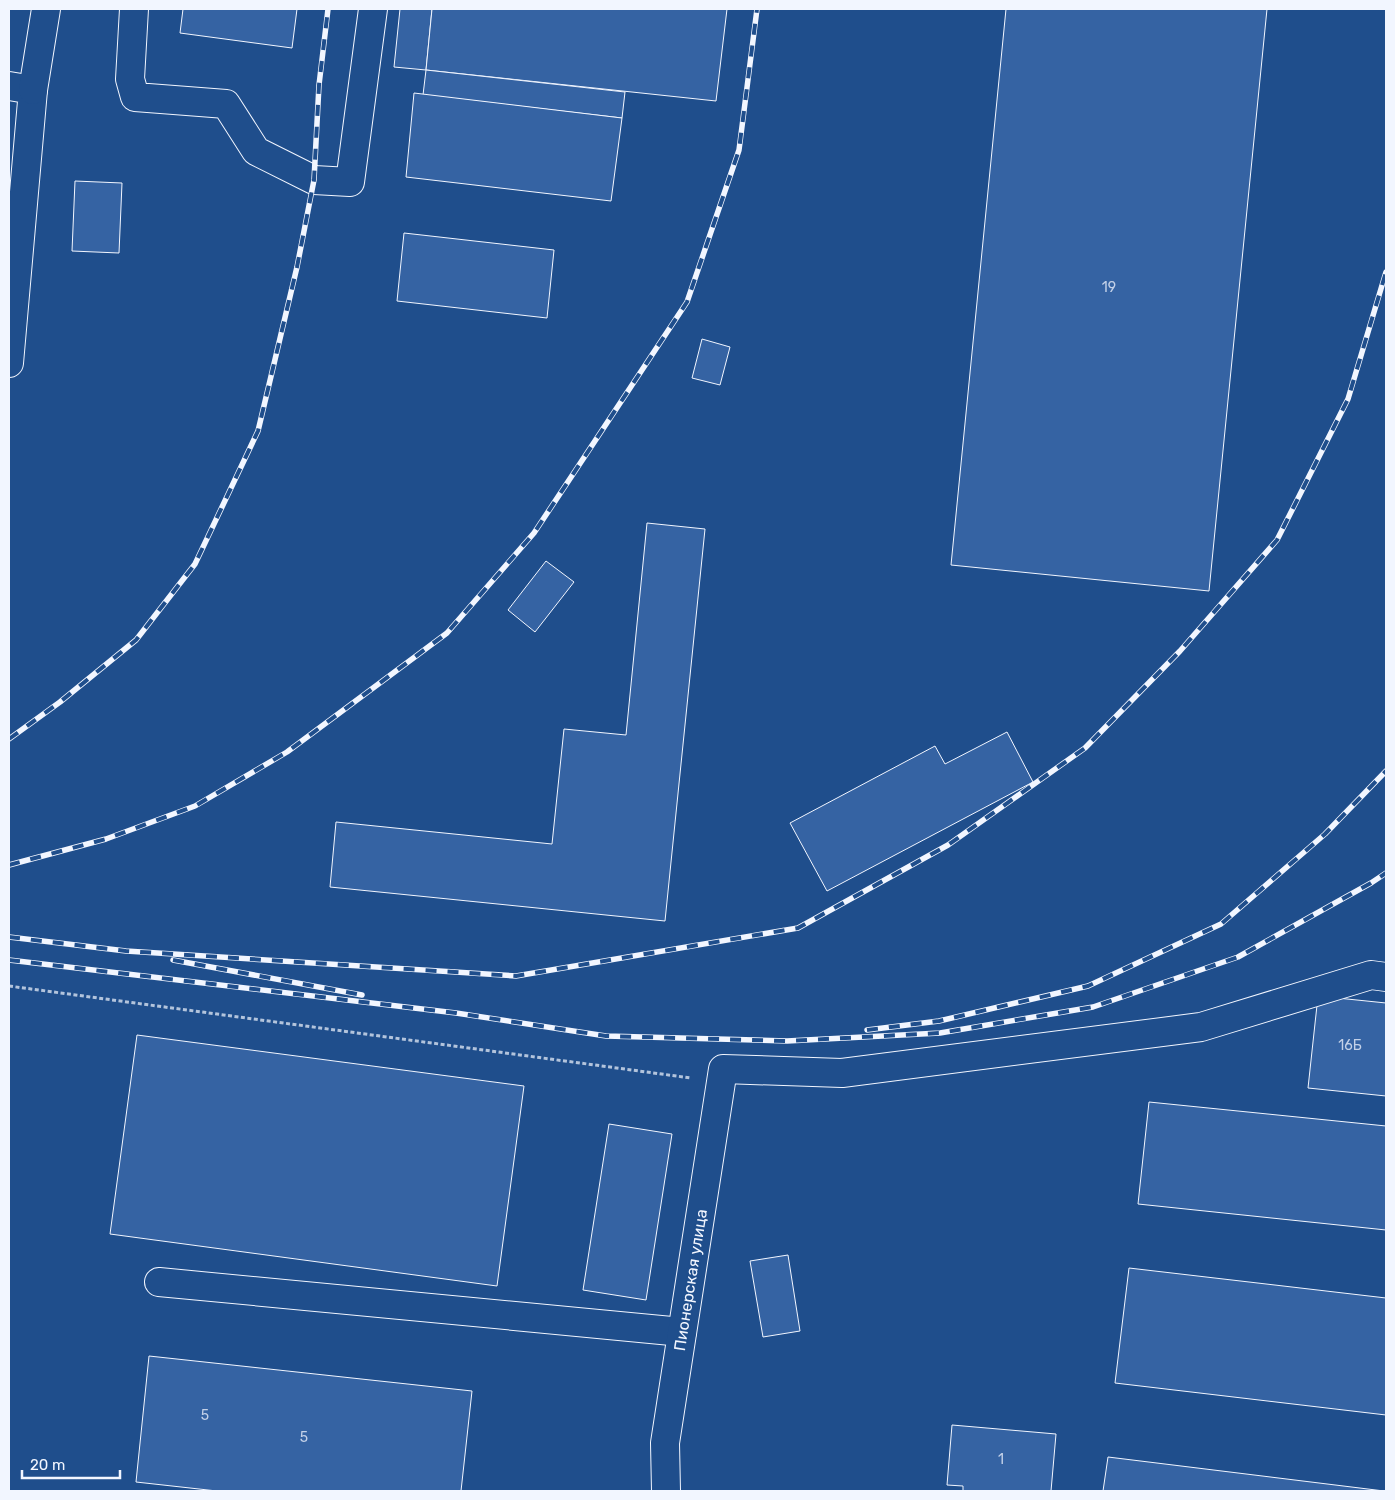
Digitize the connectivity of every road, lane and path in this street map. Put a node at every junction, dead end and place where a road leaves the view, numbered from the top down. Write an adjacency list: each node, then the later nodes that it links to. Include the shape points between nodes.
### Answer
1 (46, 9): 4 (street)
2 (134, 9): 3 (street, via 130,79 135,97 226,104 256,151 314,180 350,182)
3 (373, 9)
4 (21, 88): 5 (street)
5 (9, 363)
6 (1386, 976): 8 (street, via 1371,975 1191,1029 842,1073)
7 (9, 986): 8 (path)
8 (722, 1076): 10 (street, Пионерская улица)
9 (159, 1282): 10 (street)
10 (682, 1332): 11 (street, Пионерская улица, via 664,1443)
11 (666, 1491)

